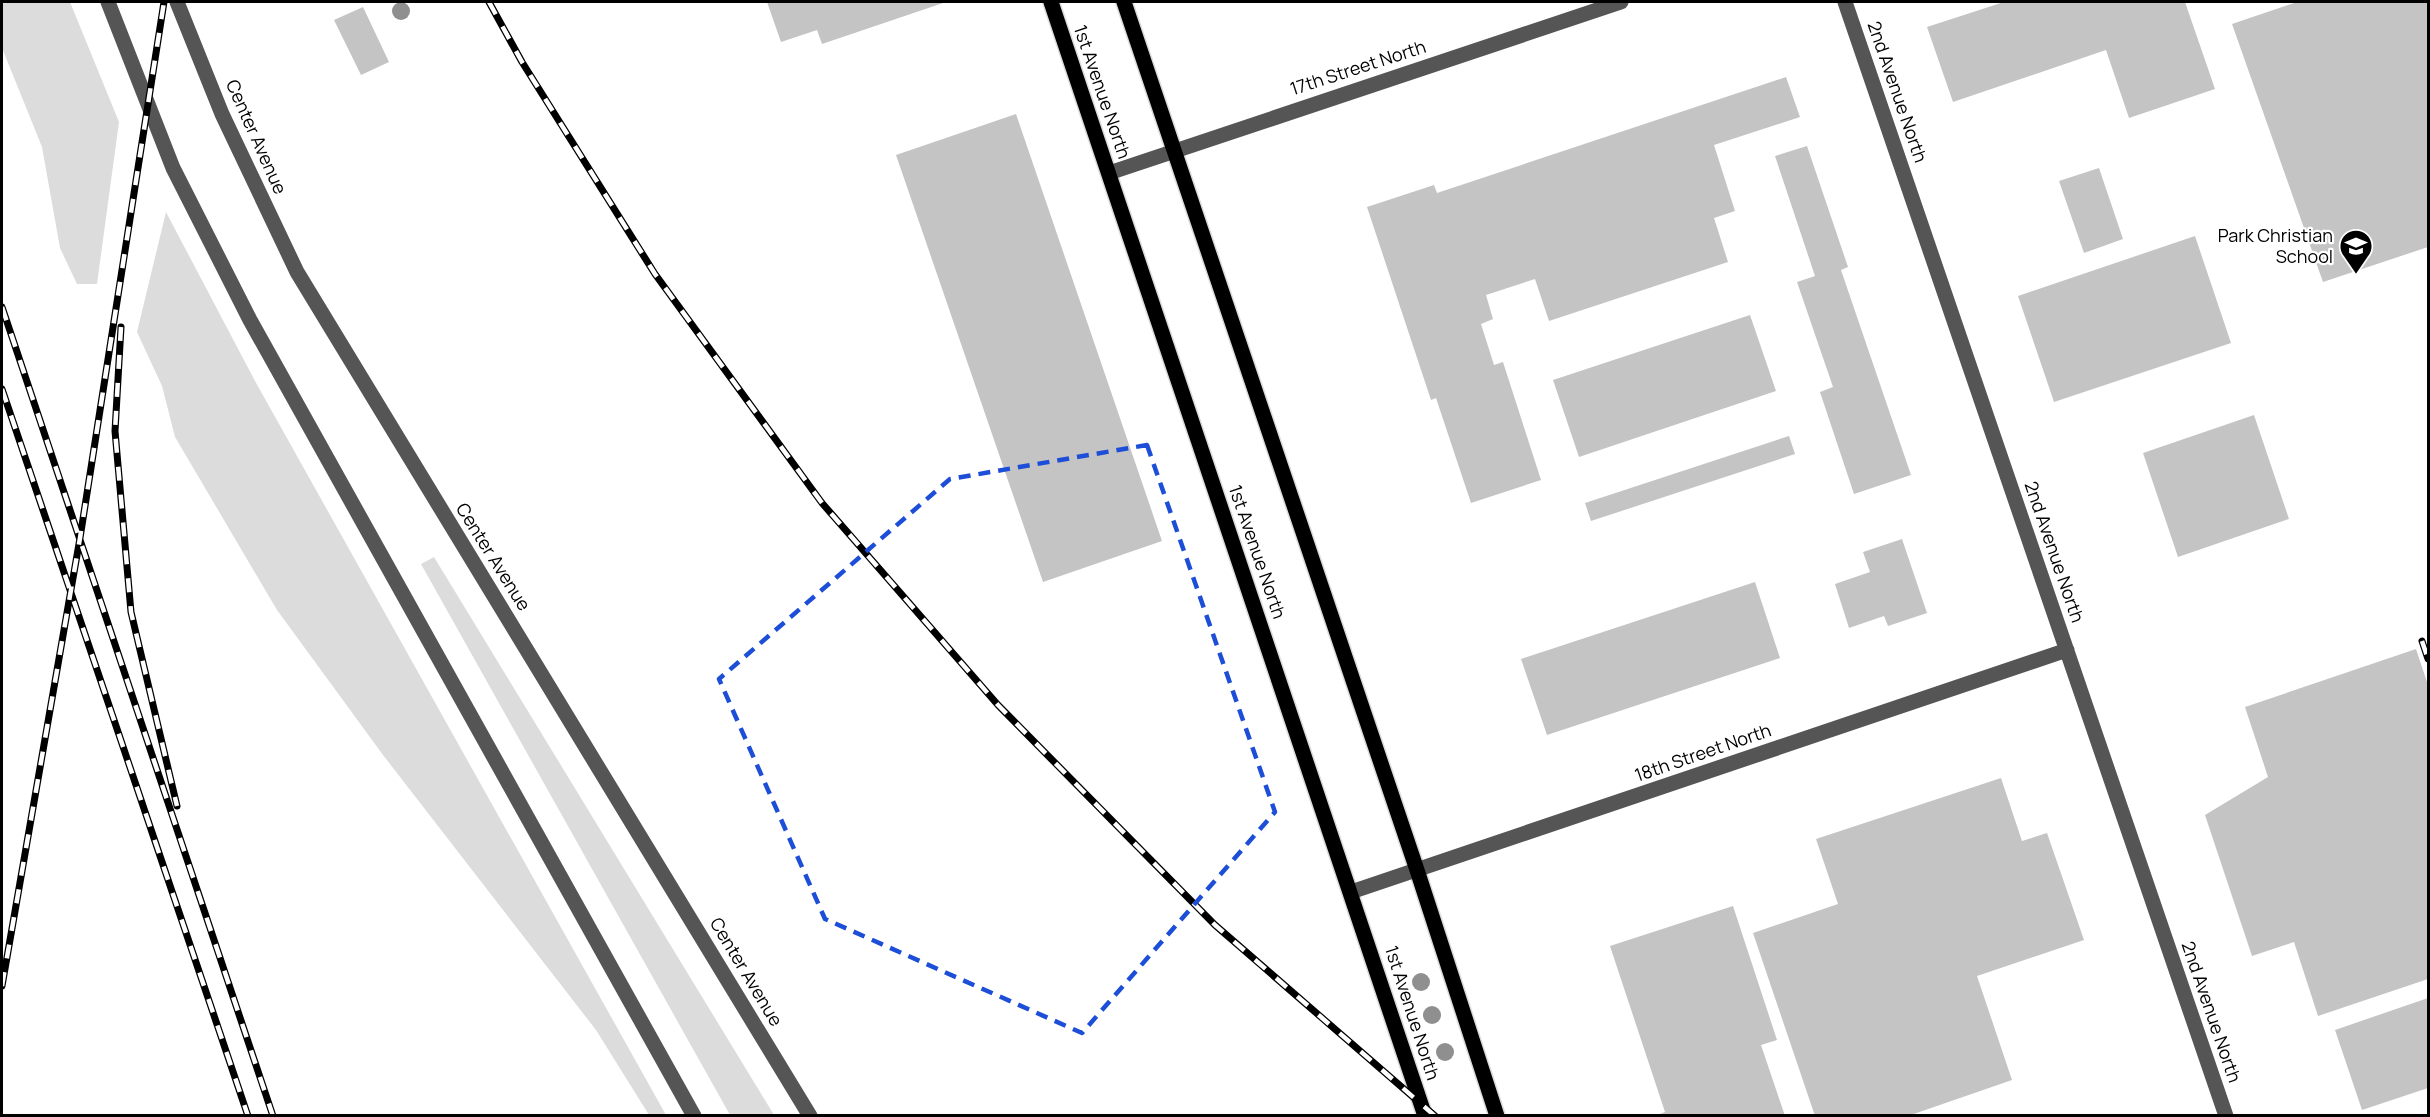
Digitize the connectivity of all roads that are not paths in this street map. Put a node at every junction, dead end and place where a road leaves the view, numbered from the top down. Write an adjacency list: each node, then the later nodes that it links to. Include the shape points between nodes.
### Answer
1 (108, 2): 12 (street, via 173,168 250,320)
2 (177, 2): 13 (street, Center Avenue, via 222,114 297,272)
3 (1051, 2): 8 (main road, 1st Avenue North)
4 (1124, 2): 7 (main road)
5 (1621, 2): 7 (street, 17th Street North)
6 (1845, 2): 9 (street, 2nd Avenue North)
7 (1174, 150): 8 (street, 17th Street North); 10 (main road)
8 (1109, 173): 11 (main road, 1st Avenue North)
9 (2067, 650): 10 (street, 18th Street North); 16 (street, 2nd Avenue North)
10 (1417, 870): 11 (street, 18th Street North); 15 (main road)
11 (1351, 892): 14 (main road, 1st Avenue North)
12 (694, 1116)
13 (810, 1116)
14 (1425, 1116)
15 (1497, 1116)
16 (2226, 1116)

